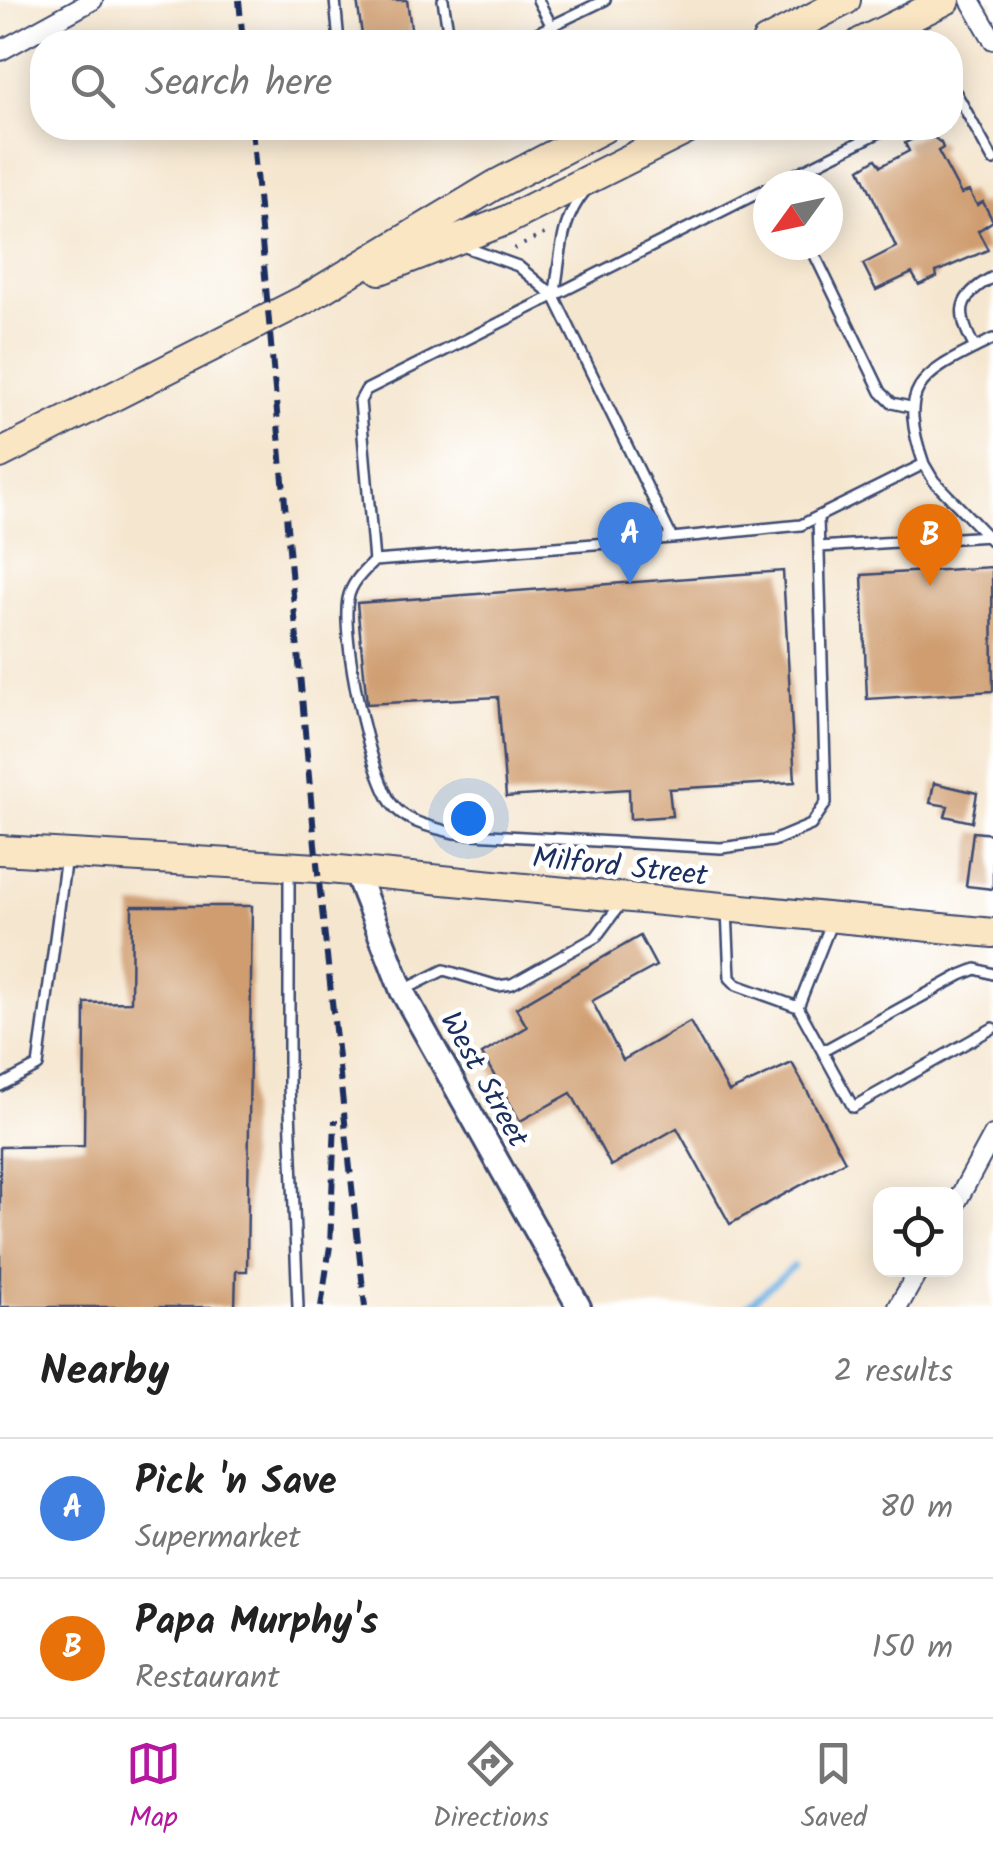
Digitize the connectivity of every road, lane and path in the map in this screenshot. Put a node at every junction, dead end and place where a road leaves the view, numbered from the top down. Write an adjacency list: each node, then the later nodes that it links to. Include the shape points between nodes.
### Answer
1 (93, 0): 10 (street)
2 (335, 0): 11 (lane)
3 (443, 0): 12 (lane)
4 (538, 0): 9 (lane)
5 (604, 0): 9 (lane)
6 (846, 0): 15 (main road)
7 (946, 0): 16 (main road)
8 (970, 0): 18 (street)
9 (552, 26): 13 (lane); 14 (lane)
10 (38, 30)
11 (338, 30)
12 (448, 30)
13 (544, 30)
14 (554, 30)
15 (789, 30)
16 (885, 30)
17 (30, 35): 19 (street)
18 (993, 40)
19 (0, 51)
20 (963, 106): 24 (lane)
21 (569, 140): 34 (main road)
22 (668, 140): 26 (main road)
23 (864, 140): 25 (lane)
24 (993, 160)
25 (805, 170)
26 (603, 172): 29 (main road); 33 (lane, via 574,204 557,256)
27 (753, 196): 33 (lane)
28 (546, 234): 30 (path)
29 (444, 244): 33 (lane, via 500,256); 34 (main road)
30 (503, 254)
31 (817, 260): 37 (lane, via 881,392)
32 (993, 276): 36 (lane, via 972,288 964,302 964,327)
33 (554, 296): 41 (lane); 44 (lane, via 366,390 360,401)
34 (304, 300): 38 (main road)
35 (993, 340): 36 (lane)
36 (975, 348): 37 (lane, via 928,373)
37 (910, 407): 39 (lane)
38 (0, 454)
39 (924, 464): 40 (lane); 42 (lane)
40 (818, 518): 41 (lane, via 786,528); 43 (lane)
41 (672, 538): 44 (lane)
42 (991, 539): 43 (lane)
43 (819, 547): 44 (lane, via 826,803 811,825 786,836 720,848 454,833 413,822 392,804 377,765 347,628 348,597)
44 (374, 561)
45 (0, 850): 46 (main road, Milford Street)
46 (66, 854): 47 (main road, Milford Street); 58 (lane, via 38,1066)
47 (289, 866): 48 (main road, Milford Street); 62 (lane)
48 (356, 873): 49 (main road, Milford Street); 54 (street, West Street)
49 (625, 898): 50 (main road, Milford Street); 54 (lane, via 596,937 512,984 444,970)
50 (728, 909): 51 (main road, Milford Street); 55 (lane, via 730,978)
51 (833, 918): 52 (main road, Milford Street); 55 (lane)
52 (993, 933)
53 (993, 974): 57 (lane, via 976,969 961,975)
54 (402, 991): 63 (street, West Street)
55 (798, 1007): 57 (lane)
56 (993, 1028): 57 (lane, via 853,1106)
57 (822, 1052)
58 (0, 1086)
59 (993, 1135): 60 (street)
60 (963, 1190)
61 (915, 1277): 64 (street)
62 (298, 1307)
63 (579, 1307)
64 (898, 1307)

